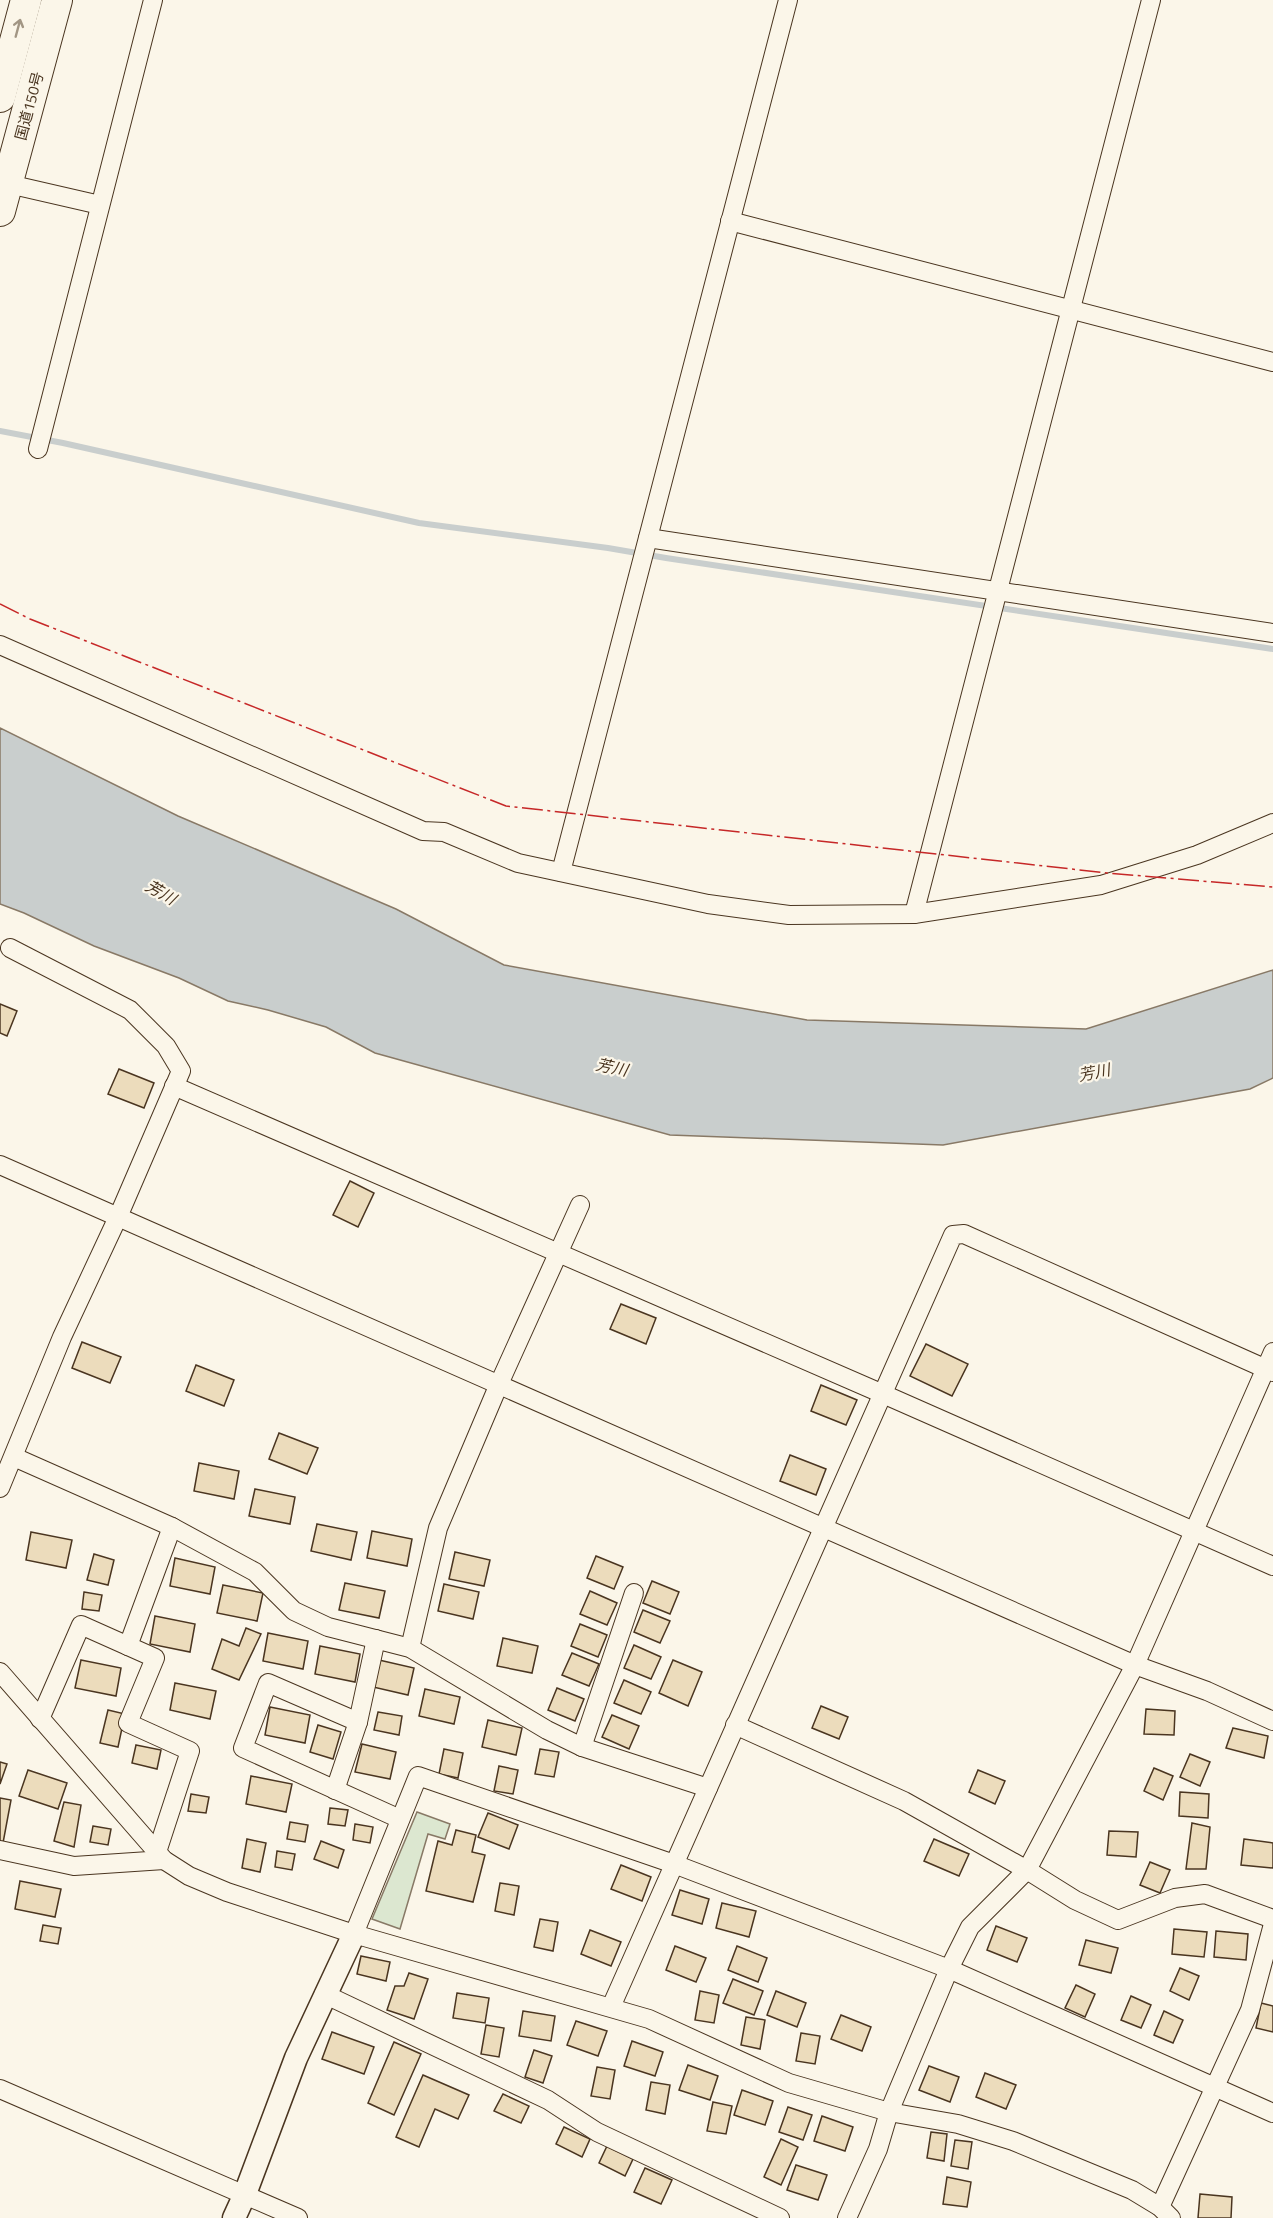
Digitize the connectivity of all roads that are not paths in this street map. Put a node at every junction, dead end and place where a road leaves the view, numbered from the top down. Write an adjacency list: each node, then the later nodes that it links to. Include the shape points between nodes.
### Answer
1 (26, 0): 6 (highway, 国道150号, one-way to 1)
2 (57, 0): 7 (highway, 国道150号)
3 (153, 0): 8 (street)
4 (788, 0): 9 (street)
5 (1151, 0): 10 (street)
6 (0, 97)
7 (3, 192): 8 (street)
8 (100, 205): 12 (street)
9 (730, 221): 10 (street); 13 (street)
10 (1070, 310): 11 (street); 14 (street)
11 (1273, 362)
12 (38, 448)
13 (648, 540): 14 (street); 18 (street)
14 (998, 593): 15 (street); 19 (street)
15 (1273, 633)
16 (0, 645): 18 (street, via 423,831 444,832 518,863)
17 (1273, 823): 19 (street, via 1197,855 1101,885)
18 (561, 872): 19 (street, via 675,899 789,915)
19 (914, 914)
20 (10, 948): 21 (street, via 130,1010 166,1046 181,1071)
21 (174, 1086): 24 (street); 25 (street)
22 (0, 1165): 24 (street)
23 (580, 1205): 25 (street)
24 (118, 1217): 27 (street); 29 (street, via 62,1337)
25 (558, 1253): 27 (street); 28 (street)
26 (1271, 1364): 28 (street, via 964,1234 953,1235); 33 (street)
27 (499, 1384): 31 (street); 38 (street, via 438,1528)
28 (883, 1394): 31 (street); 33 (street)
29 (14, 1457): 30 (street); 32 (street)
30 (0, 1488)
31 (822, 1526): 39 (street); 44 (street)
32 (172, 1527): 36 (street, via 255,1572 294,1611 328,1627); 37 (street)
33 (1193, 1530): 34 (street); 39 (street)
34 (1273, 1566)
35 (633, 1593): 45 (street)
36 (376, 1639): 38 (street); 43 (street)
37 (128, 1646): 41 (street, via 81,1625); 50 (street, via 155,1658 128,1723 190,1751)
38 (410, 1648): 45 (street)
39 (1135, 1665): 42 (street); 52 (street)
40 (0, 1672): 41 (street)
41 (40, 1719): 50 (street)
42 (1273, 1721)
43 (358, 1722): 47 (street); 47 (street, via 268,1683 243,1748)
44 (735, 1725): 46 (street); 52 (street, via 904,1801)
45 (582, 1747): 46 (street)
46 (708, 1788): 51 (street)
47 (335, 1790): 48 (street)
48 (400, 1819): 51 (street, via 418,1776); 54 (street)
49 (0, 1850): 50 (street, via 74,1866)
50 (160, 1856): 54 (street, via 189,1876 227,1892)
51 (674, 1864): 55 (street); 57 (street)
52 (1027, 1870): 53 (street, via 1075,1900 1118,1920 1175,1898 1206,1894); 55 (street, via 970,1927)
53 (1273, 1922): 58 (street, via 1250,2010)
54 (354, 1934): 56 (street); 57 (street)
55 (949, 1969): 58 (street); 60 (street)
56 (324, 1994): 62 (street); 66 (street, via 548,2100 597,2132)
57 (611, 2007): 60 (street, via 649,2019 789,2083)
58 (1214, 2087): 61 (street); 63 (street)
59 (0, 2089): 62 (street)
60 (888, 2112): 63 (street, via 957,2124 1013,2141 1132,2190); 67 (street, via 878,2149)
61 (1273, 2113)
62 (244, 2194): 64 (street); 65 (street)
63 (1166, 2213)
64 (234, 2218)
65 (298, 2218)
66 (780, 2218)
67 (847, 2218)

